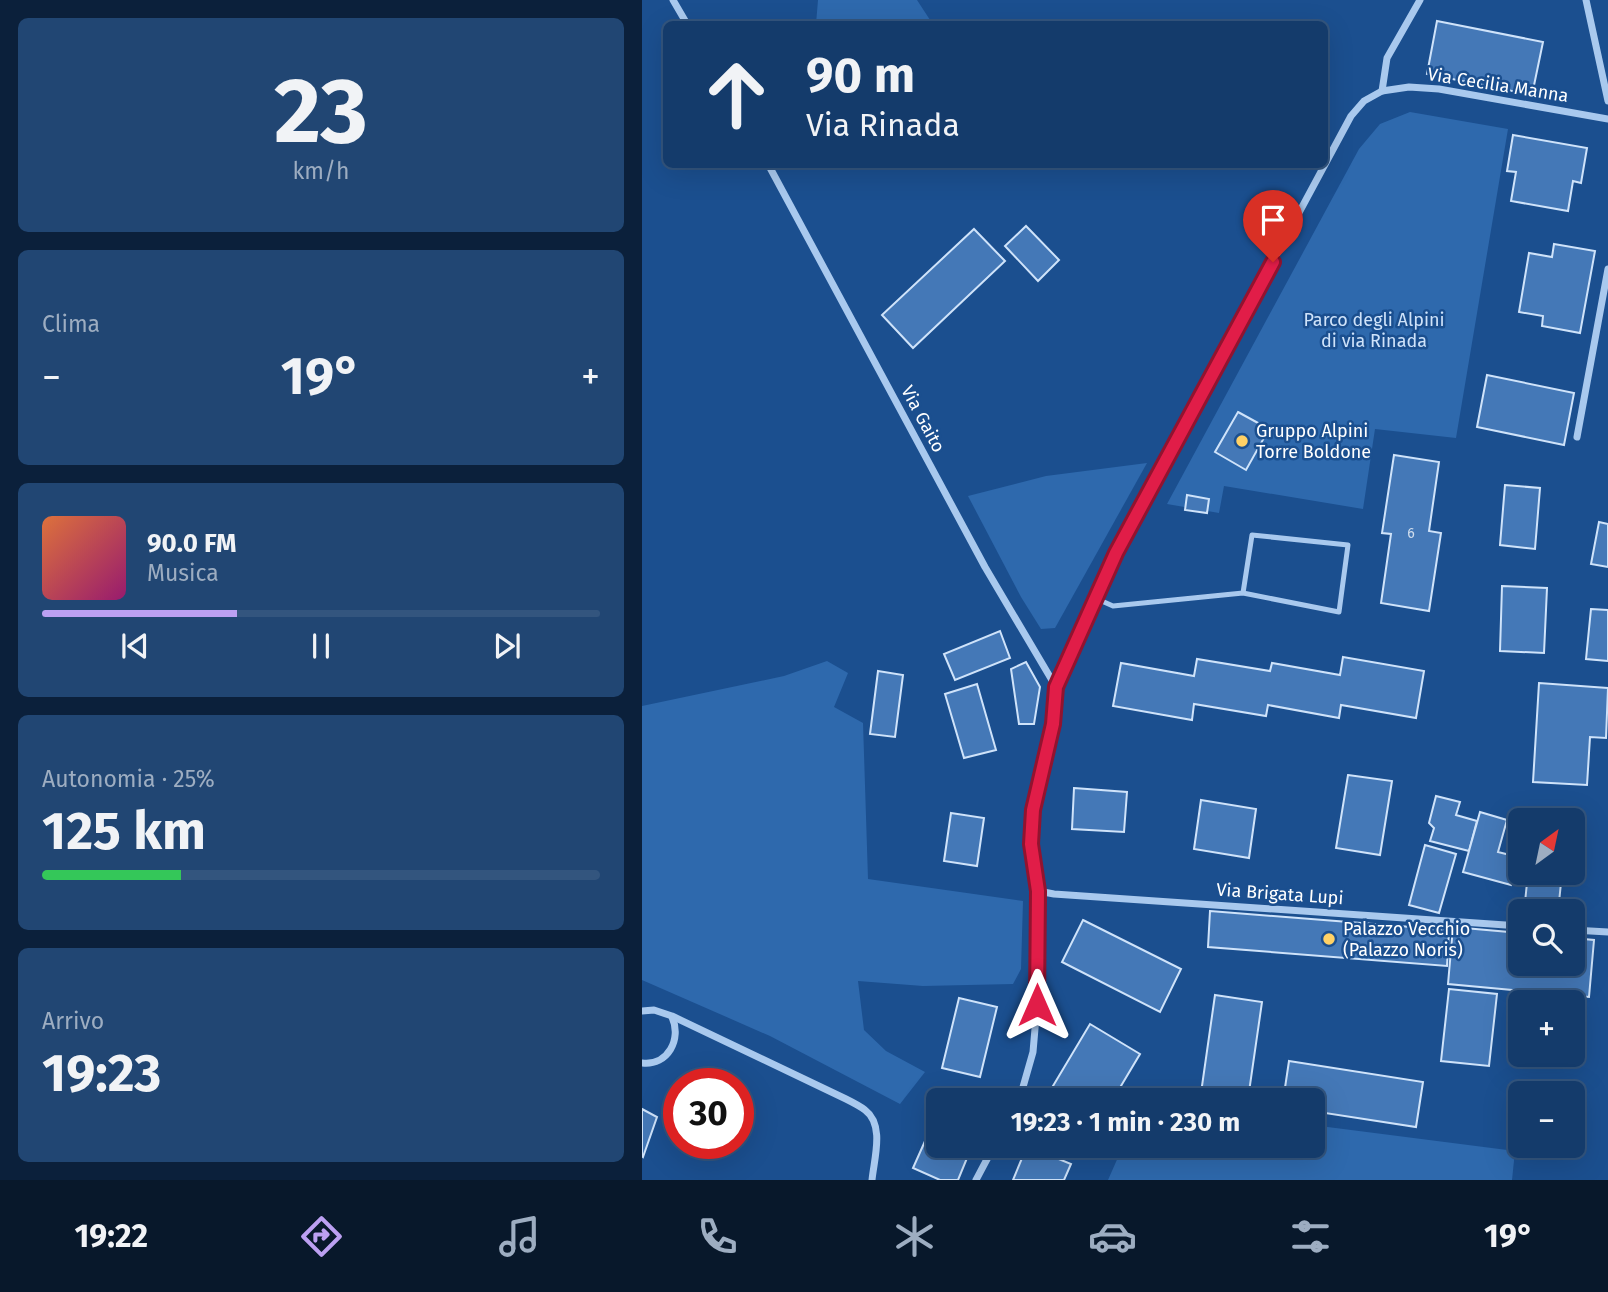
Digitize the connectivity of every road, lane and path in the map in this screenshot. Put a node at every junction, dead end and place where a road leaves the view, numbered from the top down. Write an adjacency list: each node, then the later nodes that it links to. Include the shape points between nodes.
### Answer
1 (672, 0): 4 (street)
2 (1420, 0): 5 (street, via 1387,58)
3 (1586, 0): 6 (street)
4 (685, 21)
5 (1382, 91): 7 (street, Via Cecilia Manna, via 1439,89); 8 (street, via 1364,101 1351,116)
6 (1608, 101)
7 (1608, 119)
8 (1328, 159)
9 (770, 168): 15 (street, Via Gaito, via 985,567)
10 (1323, 168): 14 (street)
11 (1608, 269): 12 (street)
12 (1577, 437)
13 (1243, 593): 13 (lane, via 1252,535 1348,545 1339,612); 14 (lane, via 1113,606)
14 (1095, 598): 15 (street)
15 (1056, 687): 16 (street, via 1053,724 1033,810 1031,844)
16 (1038, 891): 17 (street, Via Brigata Lupi); 23 (street, via 1037,1005 1033,1052)
17 (1508, 925)
18 (1585, 931): 19 (street)
19 (1608, 932)
20 (642, 1011): 21 (street)
21 (672, 1016): 22 (street, via 676,1039 669,1052 658,1061); 25 (street, via 867,1111 875,1121 877,1136)
22 (642, 1063)
23 (1023, 1088)
24 (988, 1158): 26 (street)
25 (872, 1180)
26 (976, 1180)

